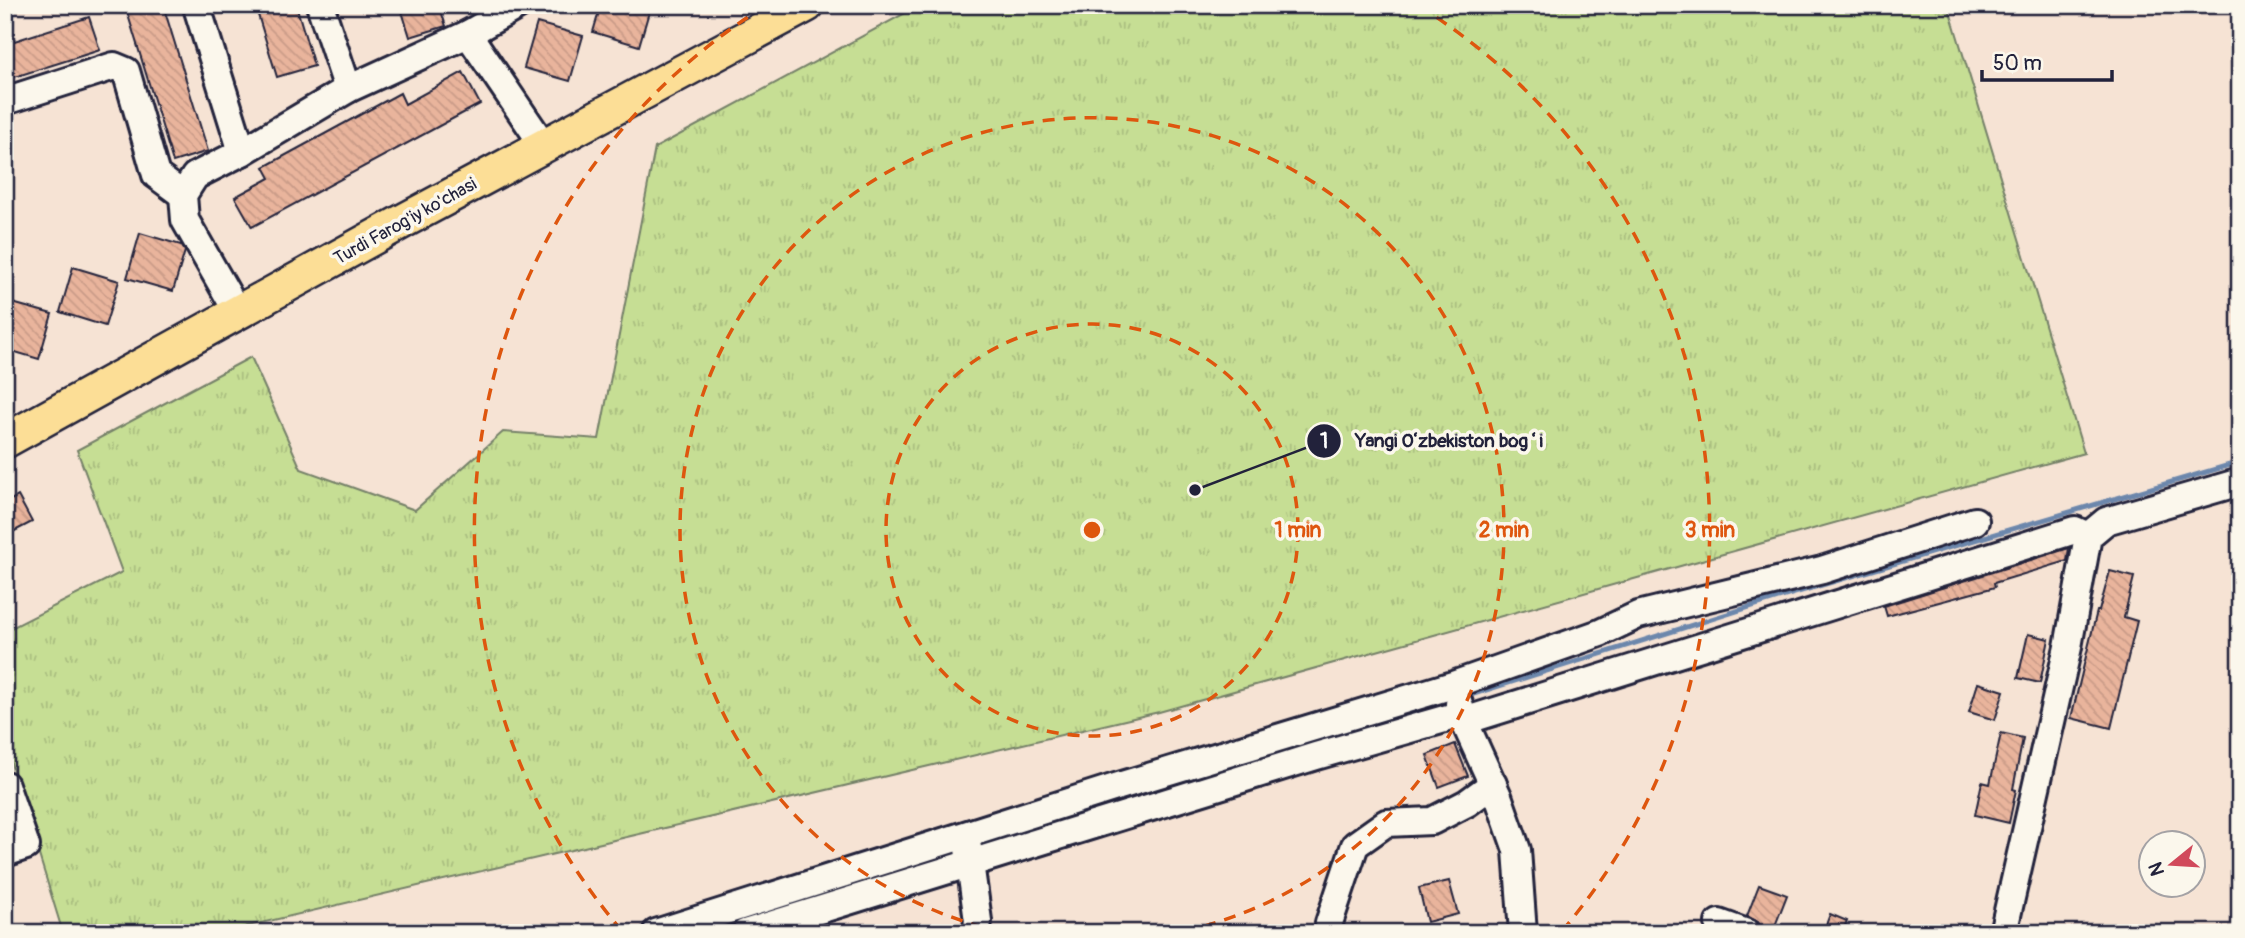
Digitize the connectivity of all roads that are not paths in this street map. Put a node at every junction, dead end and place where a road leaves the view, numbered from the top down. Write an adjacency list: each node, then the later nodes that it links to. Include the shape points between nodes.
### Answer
1 (320, 5): 6 (street)
2 (197, 7): 9 (street)
3 (504, 9): 5 (street)
4 (789, 9): 8 (main road, Turdi Farog'iy ko'chasi)
5 (468, 34): 6 (street); 8 (street)
6 (348, 89): 9 (street)
7 (5, 101): 10 (street, via 114,66 126,71 156,175)
8 (544, 146): 11 (main road, Turdi Farog'iy ko'chasi)
9 (242, 152): 10 (street, via 195,176)
10 (183, 195): 11 (street, via 185,220)
11 (238, 313): 12 (main road, Turdi Farog'iy ko'chasi)
12 (5, 441)
13 (2240, 482): 15 (street, via 2106,521)
14 (1975, 521): 16 (street, via 1822,570 1638,615)
15 (2088, 536): 17 (street, via 2075,530); 29 (street, via 2068,647)
16 (1453, 685): 17 (street); 20 (street, via 1119,786)
17 (1463, 715): 18 (street); 20 (street)
18 (1493, 784): 22 (street, via 1432,821 1386,823 1355,845); 27 (street, via 1517,850)
19 (5, 785): 21 (street, via 26,846)
20 (968, 850): 24 (street); 25 (street); 26 (street)
21 (5, 853)
22 (1329, 923)
23 (1719, 923): 28 (street)
24 (656, 933)
25 (745, 933)
26 (976, 933)
27 (1523, 933)
28 (1747, 933)
29 (2003, 933)

